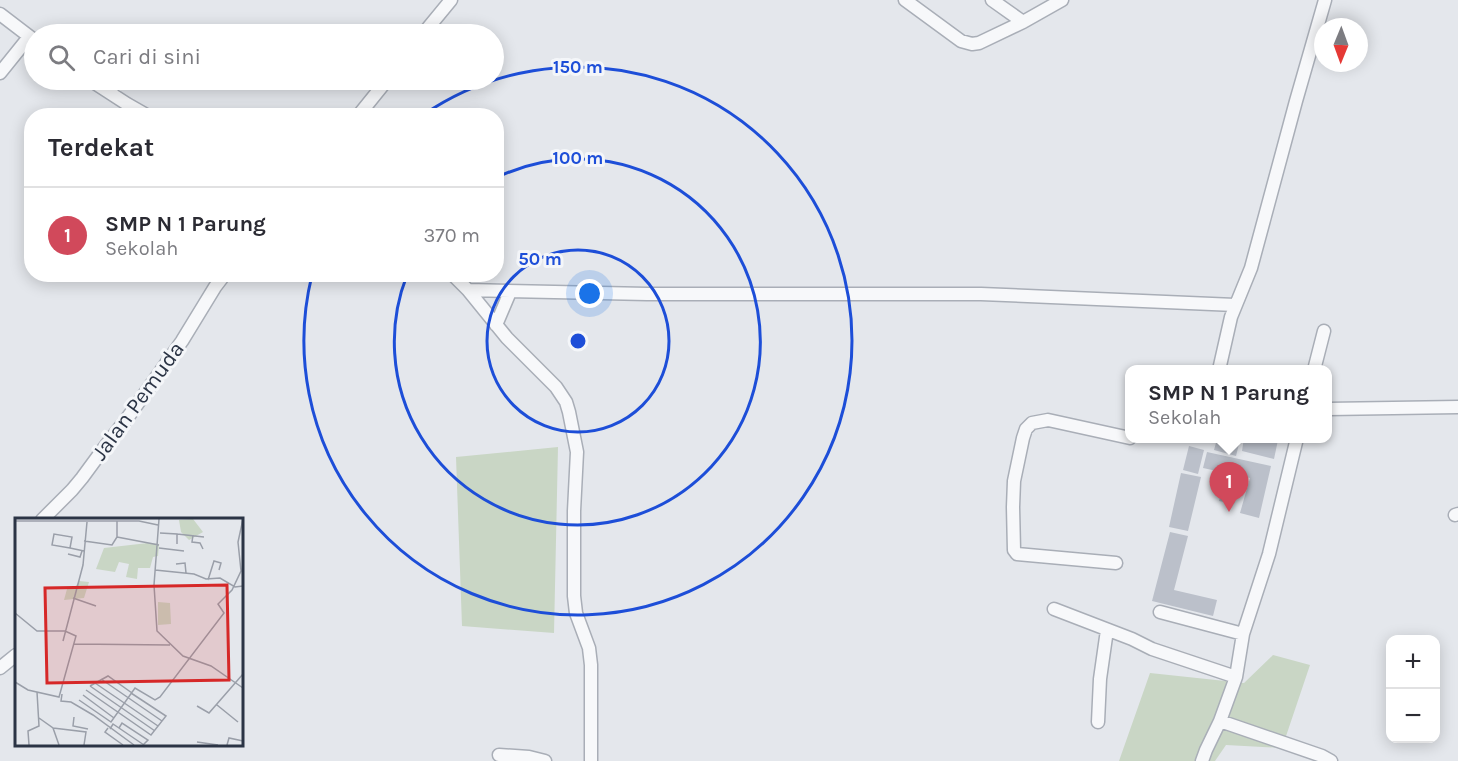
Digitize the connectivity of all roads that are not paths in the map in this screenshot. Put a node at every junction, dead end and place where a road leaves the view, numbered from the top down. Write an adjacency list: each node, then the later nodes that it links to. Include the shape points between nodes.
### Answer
1 (451, 0): 8 (street)
2 (905, 0): 7 (street, via 967,44 979,43)
3 (992, 0): 7 (street)
4 (1062, 0): 7 (street)
5 (1325, 0): 21 (street, via 1251,268)
6 (0, 14): 9 (street)
7 (1023, 22)
8 (431, 24)
9 (24, 32)
10 (24, 47): 11 (street)
11 (0, 73)
12 (106, 90): 14 (street)
13 (379, 90): 16 (street)
14 (109, 92): 15 (street)
15 (135, 108)
16 (364, 108)
17 (219, 282): 30 (street, Jalan Pemuda, via 131,413 77,484)
18 (460, 282): 19 (street)
19 (468, 290): 20 (street); 22 (street)
20 (510, 292): 21 (street, via 981,294); 22 (street)
21 (1234, 305): 24 (street)
22 (496, 325): 43 (street, via 556,387 572,422 577,452 574,596 591,664)
23 (1324, 331): 25 (street)
24 (1220, 365)
25 (1315, 365)
26 (1458, 407): 27 (street)
27 (1332, 409)
28 (1125, 437): 31 (street, via 1048,420 1032,423 1023,438 1014,481 1017,554)
29 (1296, 443): 35 (street, via 1269,554)
30 (43, 518)
31 (1116, 563)
32 (1054, 609): 34 (street)
33 (1160, 612): 35 (street)
34 (1107, 630): 38 (street); 40 (street)
35 (1243, 634): 38 (street)
36 (15, 656): 37 (street)
37 (0, 668)
38 (1236, 677): 39 (street)
39 (1220, 721): 44 (street); 45 (street)
40 (1098, 722)
41 (499, 755): 42 (street)
42 (545, 761)
43 (591, 761)
44 (1202, 761)
45 (1330, 761)

